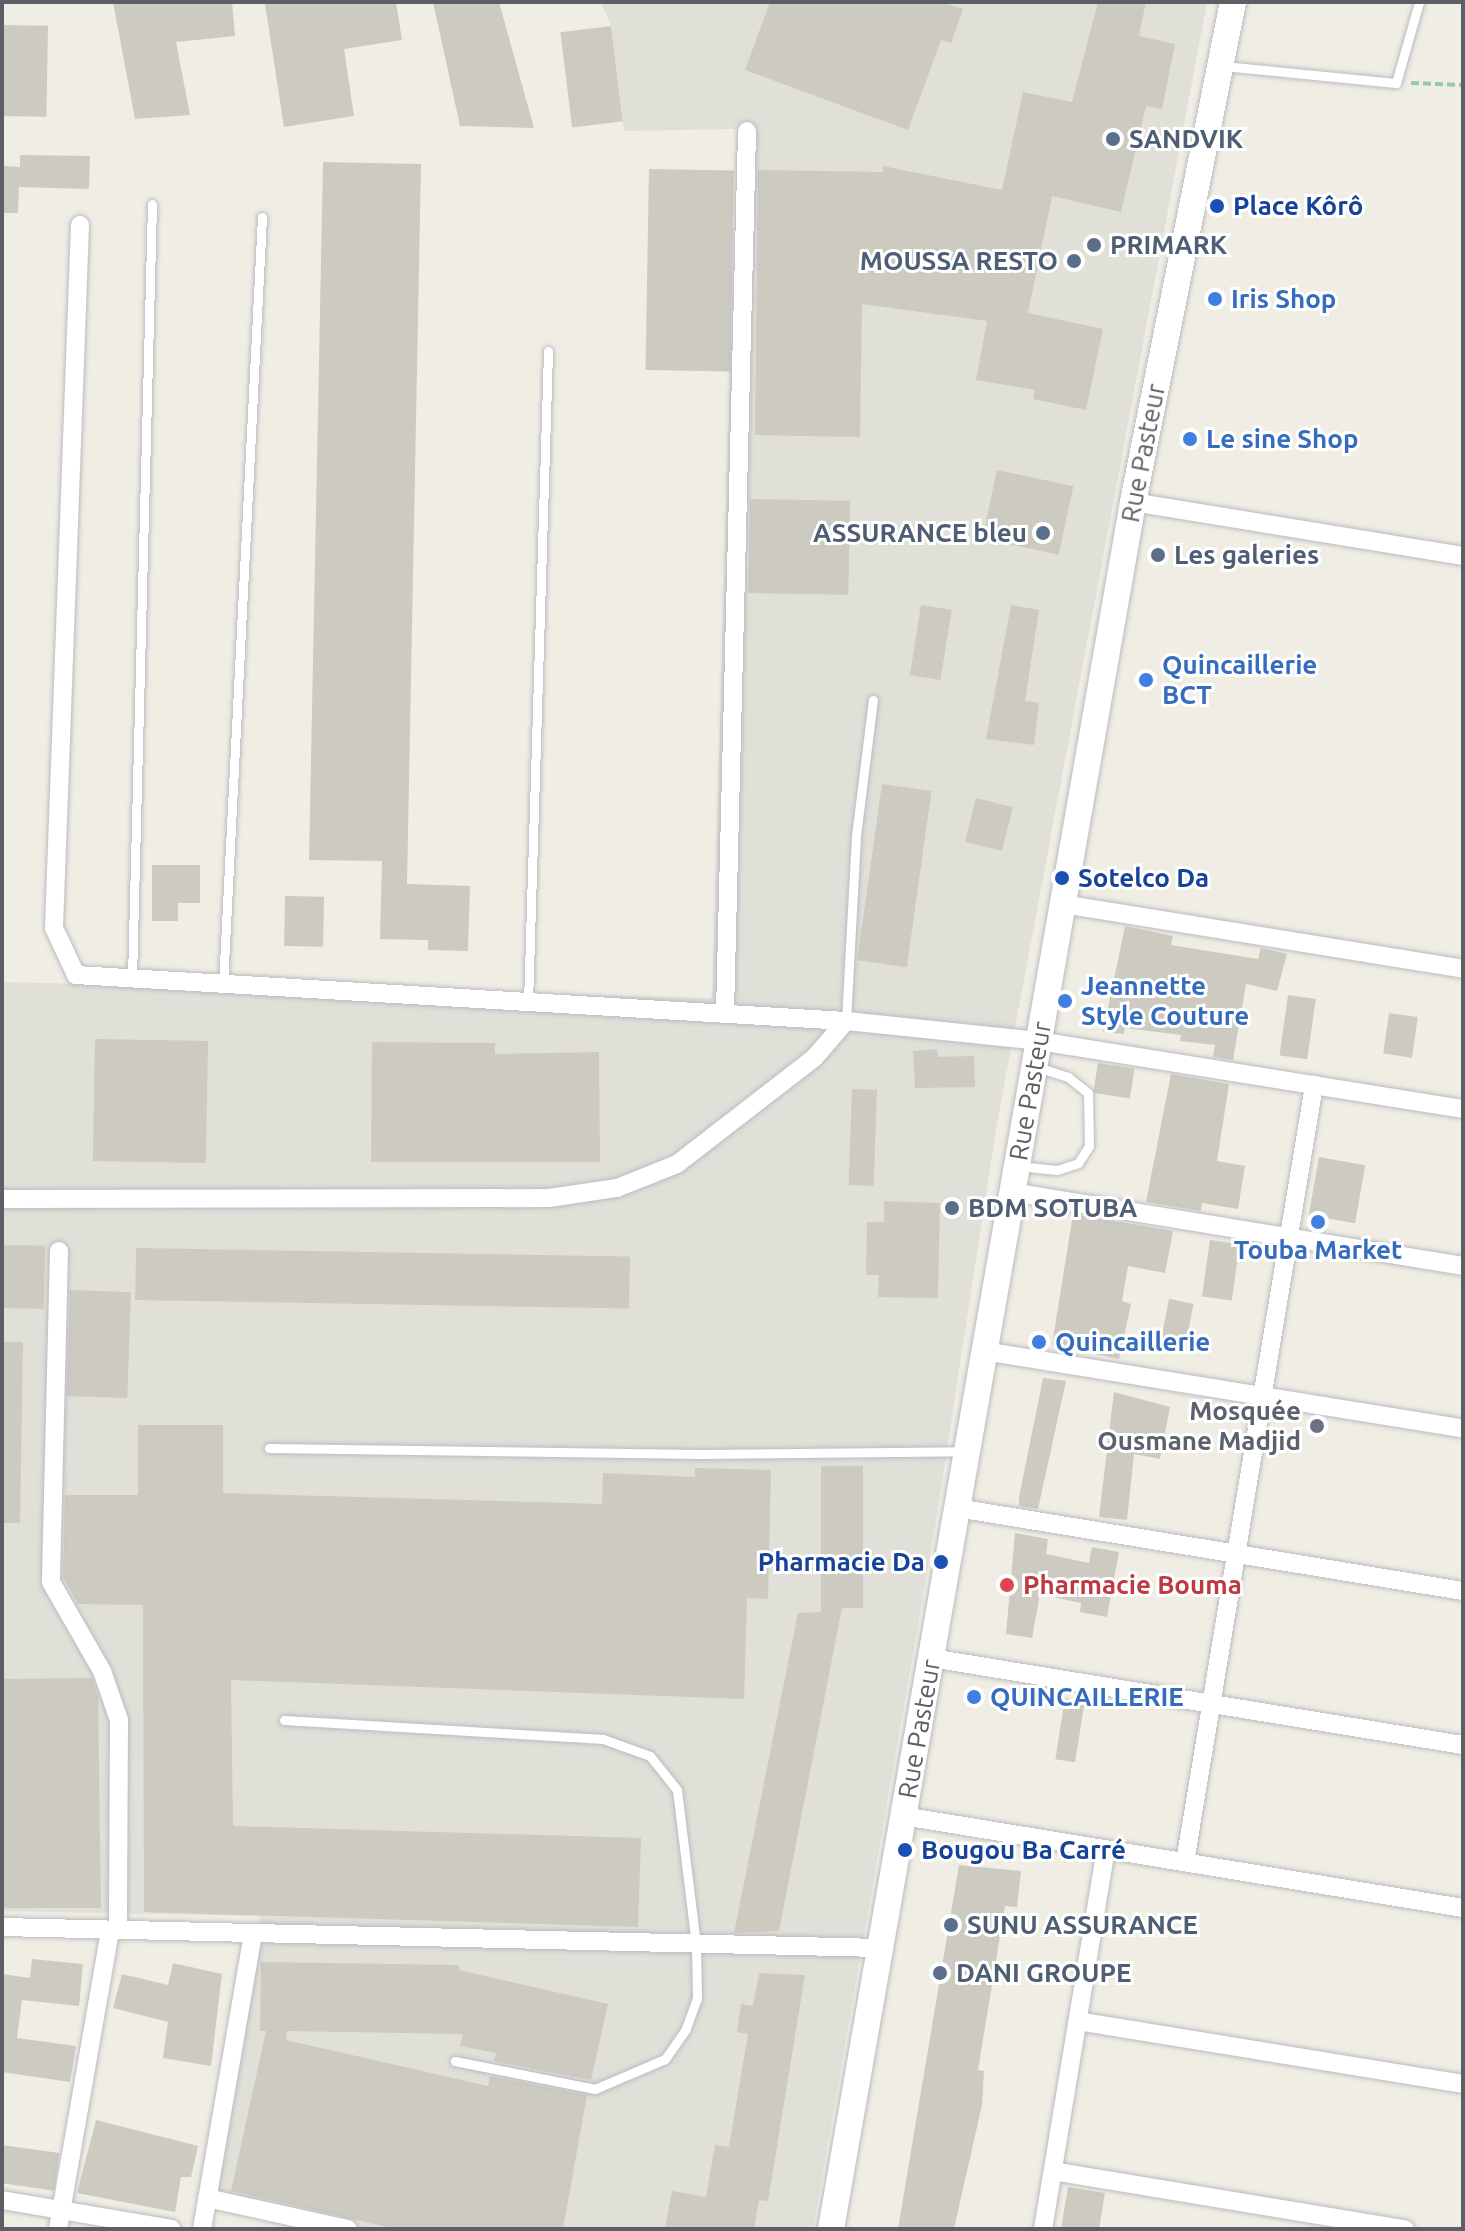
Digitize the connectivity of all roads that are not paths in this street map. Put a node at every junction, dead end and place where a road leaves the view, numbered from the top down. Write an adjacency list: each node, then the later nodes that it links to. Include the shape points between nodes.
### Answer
1 (1233, 2): 3 (main road, Rue Pasteur)
2 (1419, 2): 3 (lane, via 1396,83)
3 (1223, 66): 9 (main road, Rue Pasteur)
4 (747, 131): 17 (street)
5 (152, 204): 14 (lane)
6 (262, 217): 15 (lane)
7 (80, 225): 14 (street, via 54,928 76,975)
8 (548, 351): 16 (lane)
9 (1133, 502): 10 (street); 12 (main road, Rue Pasteur)
10 (1463, 556)
11 (873, 700): 18 (lane, via 856,836)
12 (1063, 904): 13 (street); 19 (main road, Rue Pasteur)
13 (1463, 969)
14 (132, 981): 15 (street)
15 (223, 987): 16 (street)
16 (528, 1003): 17 (street)
17 (725, 1013): 18 (street)
18 (846, 1021): 19 (street); 23 (street, via 814,1058 677,1164 617,1188 534,1198)
19 (1036, 1053): 20 (street); 22 (main road, Rue Pasteur); 22 (lane, via 1088,1093 1089,1146 1078,1163)
20 (1314, 1085): 21 (street); 24 (street)
21 (1463, 1109)
22 (1015, 1179): 24 (street); 27 (main road, Rue Pasteur)
23 (2, 1199)
24 (1289, 1237): 26 (street); 28 (street)
25 (59, 1251): 44 (street, via 51,1582 102,1671 119,1720)
26 (1463, 1266)
27 (984, 1351): 28 (street); 31 (main road, Rue Pasteur)
28 (1262, 1396): 29 (street); 33 (street)
29 (1463, 1429)
30 (269, 1448): 31 (lane, via 701,1454)
31 (967, 1451): 32 (main road, Rue Pasteur)
32 (957, 1508): 33 (street); 35 (main road, Rue Pasteur)
33 (1236, 1553): 34 (street); 36 (street)
34 (1463, 1591)
35 (931, 1658): 36 (street); 39 (main road, Rue Pasteur)
36 (1212, 1704): 38 (street); 41 (street)
37 (284, 1720): 46 (lane, via 603,1739 650,1756 677,1790)
38 (1463, 1745)
39 (903, 1816): 40 (street); 47 (main road, Rue Pasteur)
40 (1106, 1849): 41 (street); 48 (street)
41 (1185, 1862): 42 (street)
42 (1463, 1908)
43 (2, 1927): 44 (street)
44 (114, 1930): 45 (street); 54 (street)
45 (253, 1933): 46 (street); 52 (street)
46 (696, 1944): 47 (street); 49 (lane, via 697,1998 686,2029 665,2059 634,2076 595,2089)
47 (880, 1948): 59 (main road, Rue Pasteur)
48 (1078, 2021): 50 (street); 51 (street)
49 (455, 2061)
50 (1463, 2084)
51 (1053, 2171): 60 (street); 61 (street)
52 (207, 2198): 55 (street); 57 (street)
53 (2, 2200): 54 (street)
54 (60, 2220): 56 (street)
55 (312, 2225): 58 (street)
56 (172, 2229)
57 (202, 2229)
58 (348, 2229)
59 (831, 2229)
60 (1043, 2229)
61 (1405, 2229)

